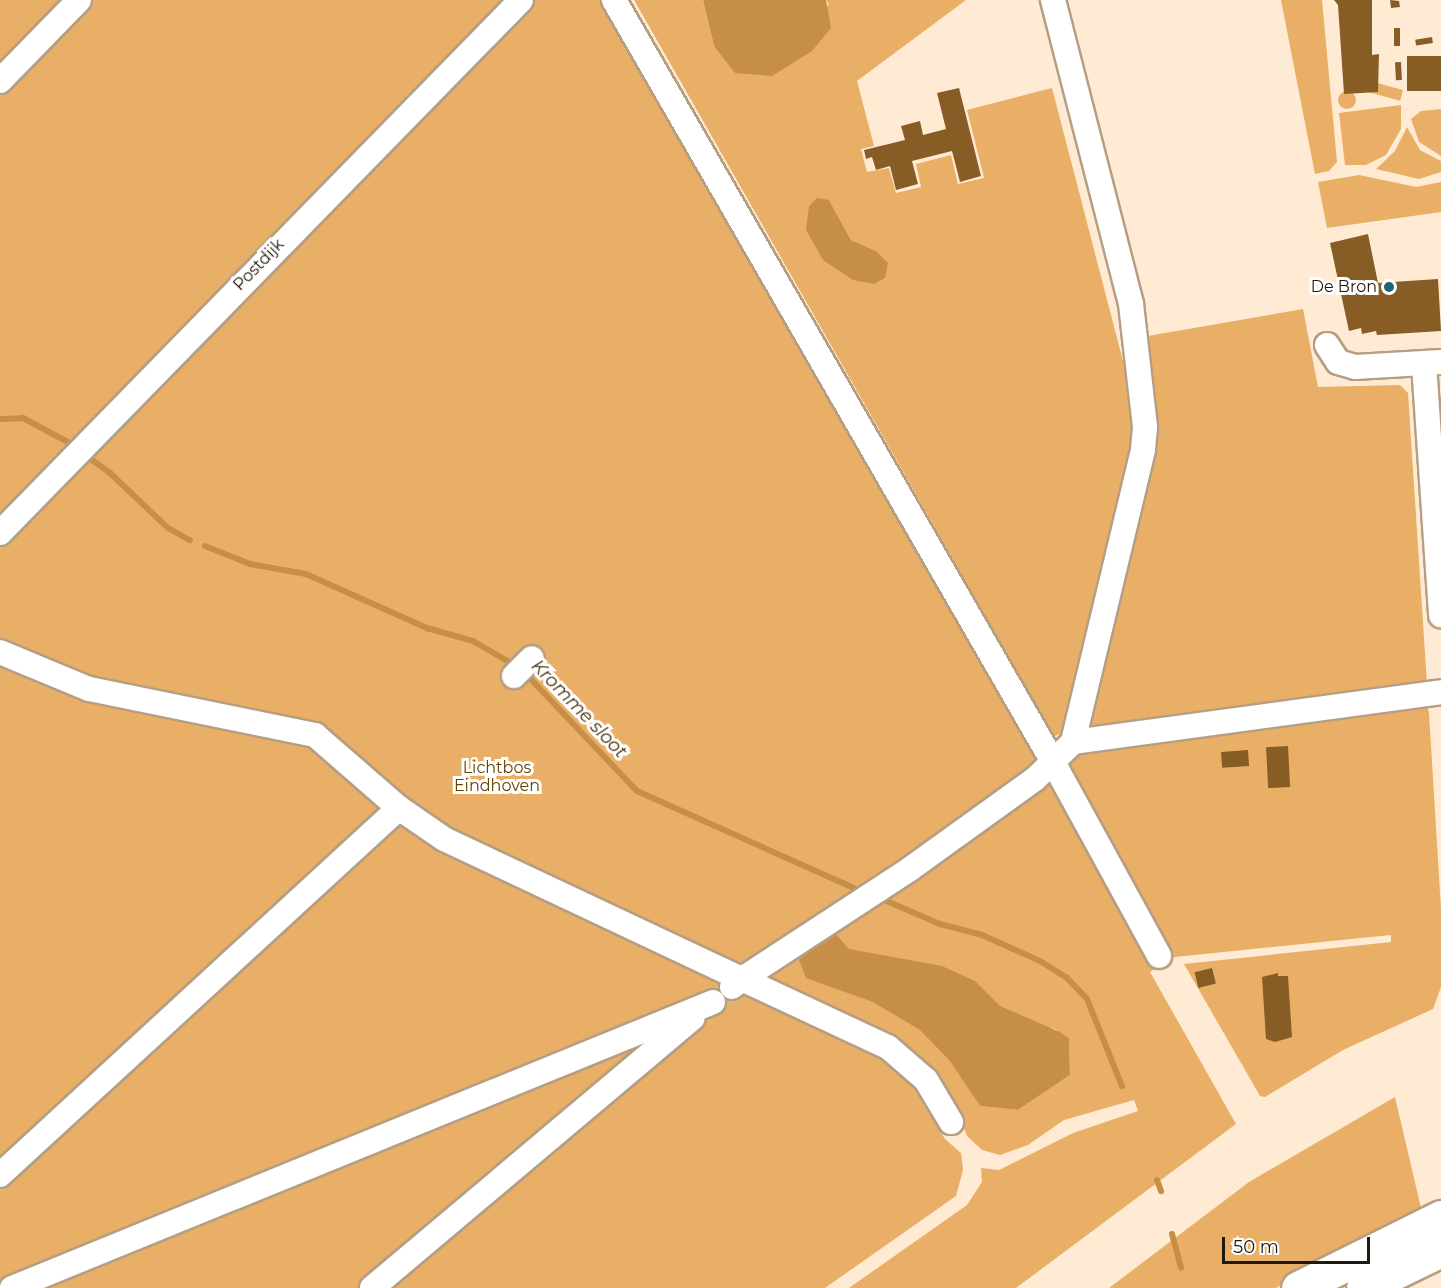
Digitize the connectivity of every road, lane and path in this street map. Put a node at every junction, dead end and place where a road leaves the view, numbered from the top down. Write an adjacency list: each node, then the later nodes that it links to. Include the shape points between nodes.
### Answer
1 (79, 0): 5 (street)
2 (521, 0): 8 (street, Postdijk)
3 (614, 0): 13 (street)
4 (1053, 0): 12 (street, via 1131,304 1145,427 1143,450)
5 (0, 81)
6 (1327, 345): 7 (street, via 1338,362 1355,367)
7 (1432, 363): 9 (street)
8 (0, 533)
9 (1441, 615)
10 (0, 652): 14 (street, via 89,689 315,735)
11 (1441, 692): 12 (street)
12 (1072, 742): 13 (street)
13 (1053, 762): 15 (street); 16 (street, via 910,869)
14 (399, 808): 16 (street, via 444,839); 19 (street)
15 (1159, 956)
16 (742, 979): 17 (street); 18 (street, via 888,1047 926,1080)
17 (712, 1002): 21 (street); 22 (street)
18 (951, 1122)
19 (0, 1175)
20 (1431, 1239): 23 (highway); 24 (highway)
21 (12, 1288)
22 (372, 1288)
23 (1298, 1288)
24 (1363, 1288)

